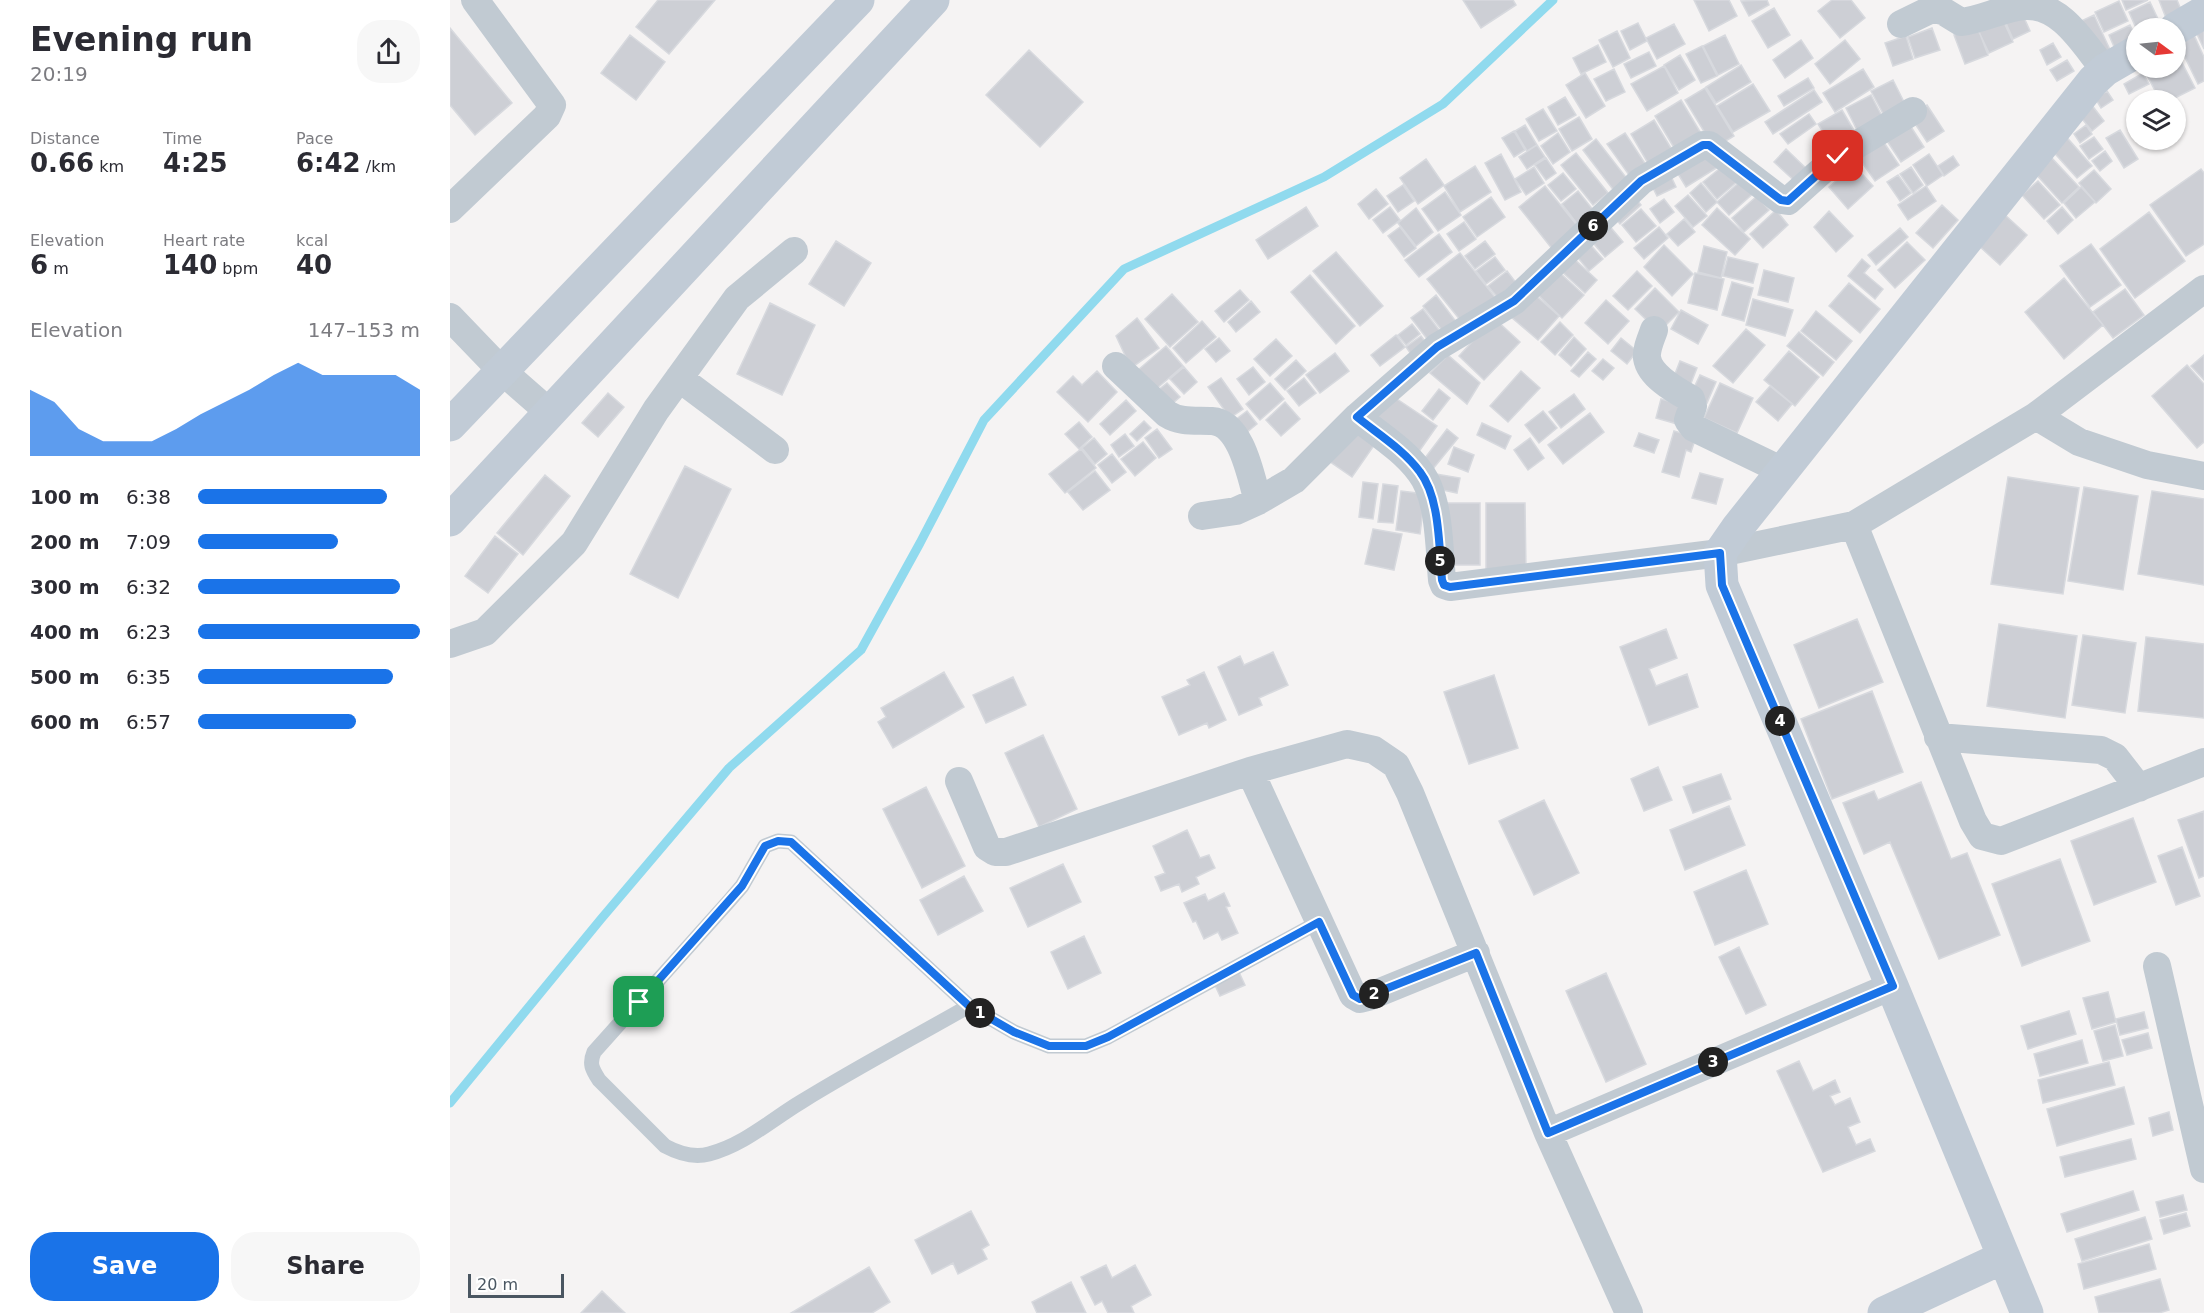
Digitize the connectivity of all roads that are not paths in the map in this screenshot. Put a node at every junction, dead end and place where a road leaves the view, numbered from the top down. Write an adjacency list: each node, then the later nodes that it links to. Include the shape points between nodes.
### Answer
1 (475, 0): 10 (street, via 552,105 547,116)
2 (858, 0): 16 (street)
3 (933, 0): 18 (street)
4 (2204, 12): 5 (street)
5 (2186, 23)
6 (1900, 24): 8 (street, via 1932,9 1961,22 2024,6 2040,9 2063,19)
7 (2126, 58): 8 (street)
8 (2105, 70): 23 (street)
9 (1913, 111): 20 (street, via 1838,156 1788,201 1781,200 1709,145 1703,145 1641,181 1514,301 1437,347)
10 (450, 209)
11 (794, 251): 17 (street, via 737,298)
12 (2204, 289): 19 (street)
13 (450, 317): 16 (street)
14 (1654, 330): 23 (street, via 1648,361 1664,383 1691,399 1688,420 1694,428)
15 (1116, 366): 25 (street, via 1175,419 1217,421 1228,427 1244,453)
16 (501, 370): 18 (street); 21 (street)
17 (680, 378): 22 (street); 30 (street, via 574,543 485,633)
18 (549, 412): 27 (street)
19 (2036, 416): 24 (street, via 2079,442 2147,465); 28 (street)
20 (1357, 417): 25 (street, via 1294,480); 29 (street, via 1422,474 1433,501 1444,585)
21 (450, 425)
22 (775, 450)
23 (1781, 470): 29 (street)
24 (2204, 476)
25 (1258, 501): 26 (street, via 1236,510)
26 (1202, 516)
27 (450, 520)
28 (1854, 525): 29 (street); 31 (street)
29 (1720, 553): 39 (street, via 1722,585)
30 (450, 644)
31 (1938, 737): 35 (street, via 2101,750 2115,757); 35 (street, via 1972,821 1982,836 2001,841)
32 (2204, 762): 35 (street)
33 (1250, 771): 34 (street, via 1006,852 987,847); 36 (street); 37 (street, via 1347,744 1374,750 1396,765)
34 (959, 781)
35 (2139, 788)
36 (1319, 922): 37 (street, via 1353,995 1360,999); 40 (lane, via 1086,1046 1049,1046 1014,1032)
37 (1476, 953): 41 (street)
38 (2157, 966): 42 (street)
39 (1893, 986): 41 (street); 43 (street)
40 (969, 1006): 40 (lane, via 791,842 778,841 765,846 742,886 590,1061 599,1080 665,1146 693,1155 708,1154 744,1139 800,1102)
41 (1548, 1133): 44 (street)
42 (2204, 1169)
43 (2004, 1257): 45 (street); 46 (street)
44 (1629, 1313)
45 (1884, 1313)
46 (2027, 1313)

